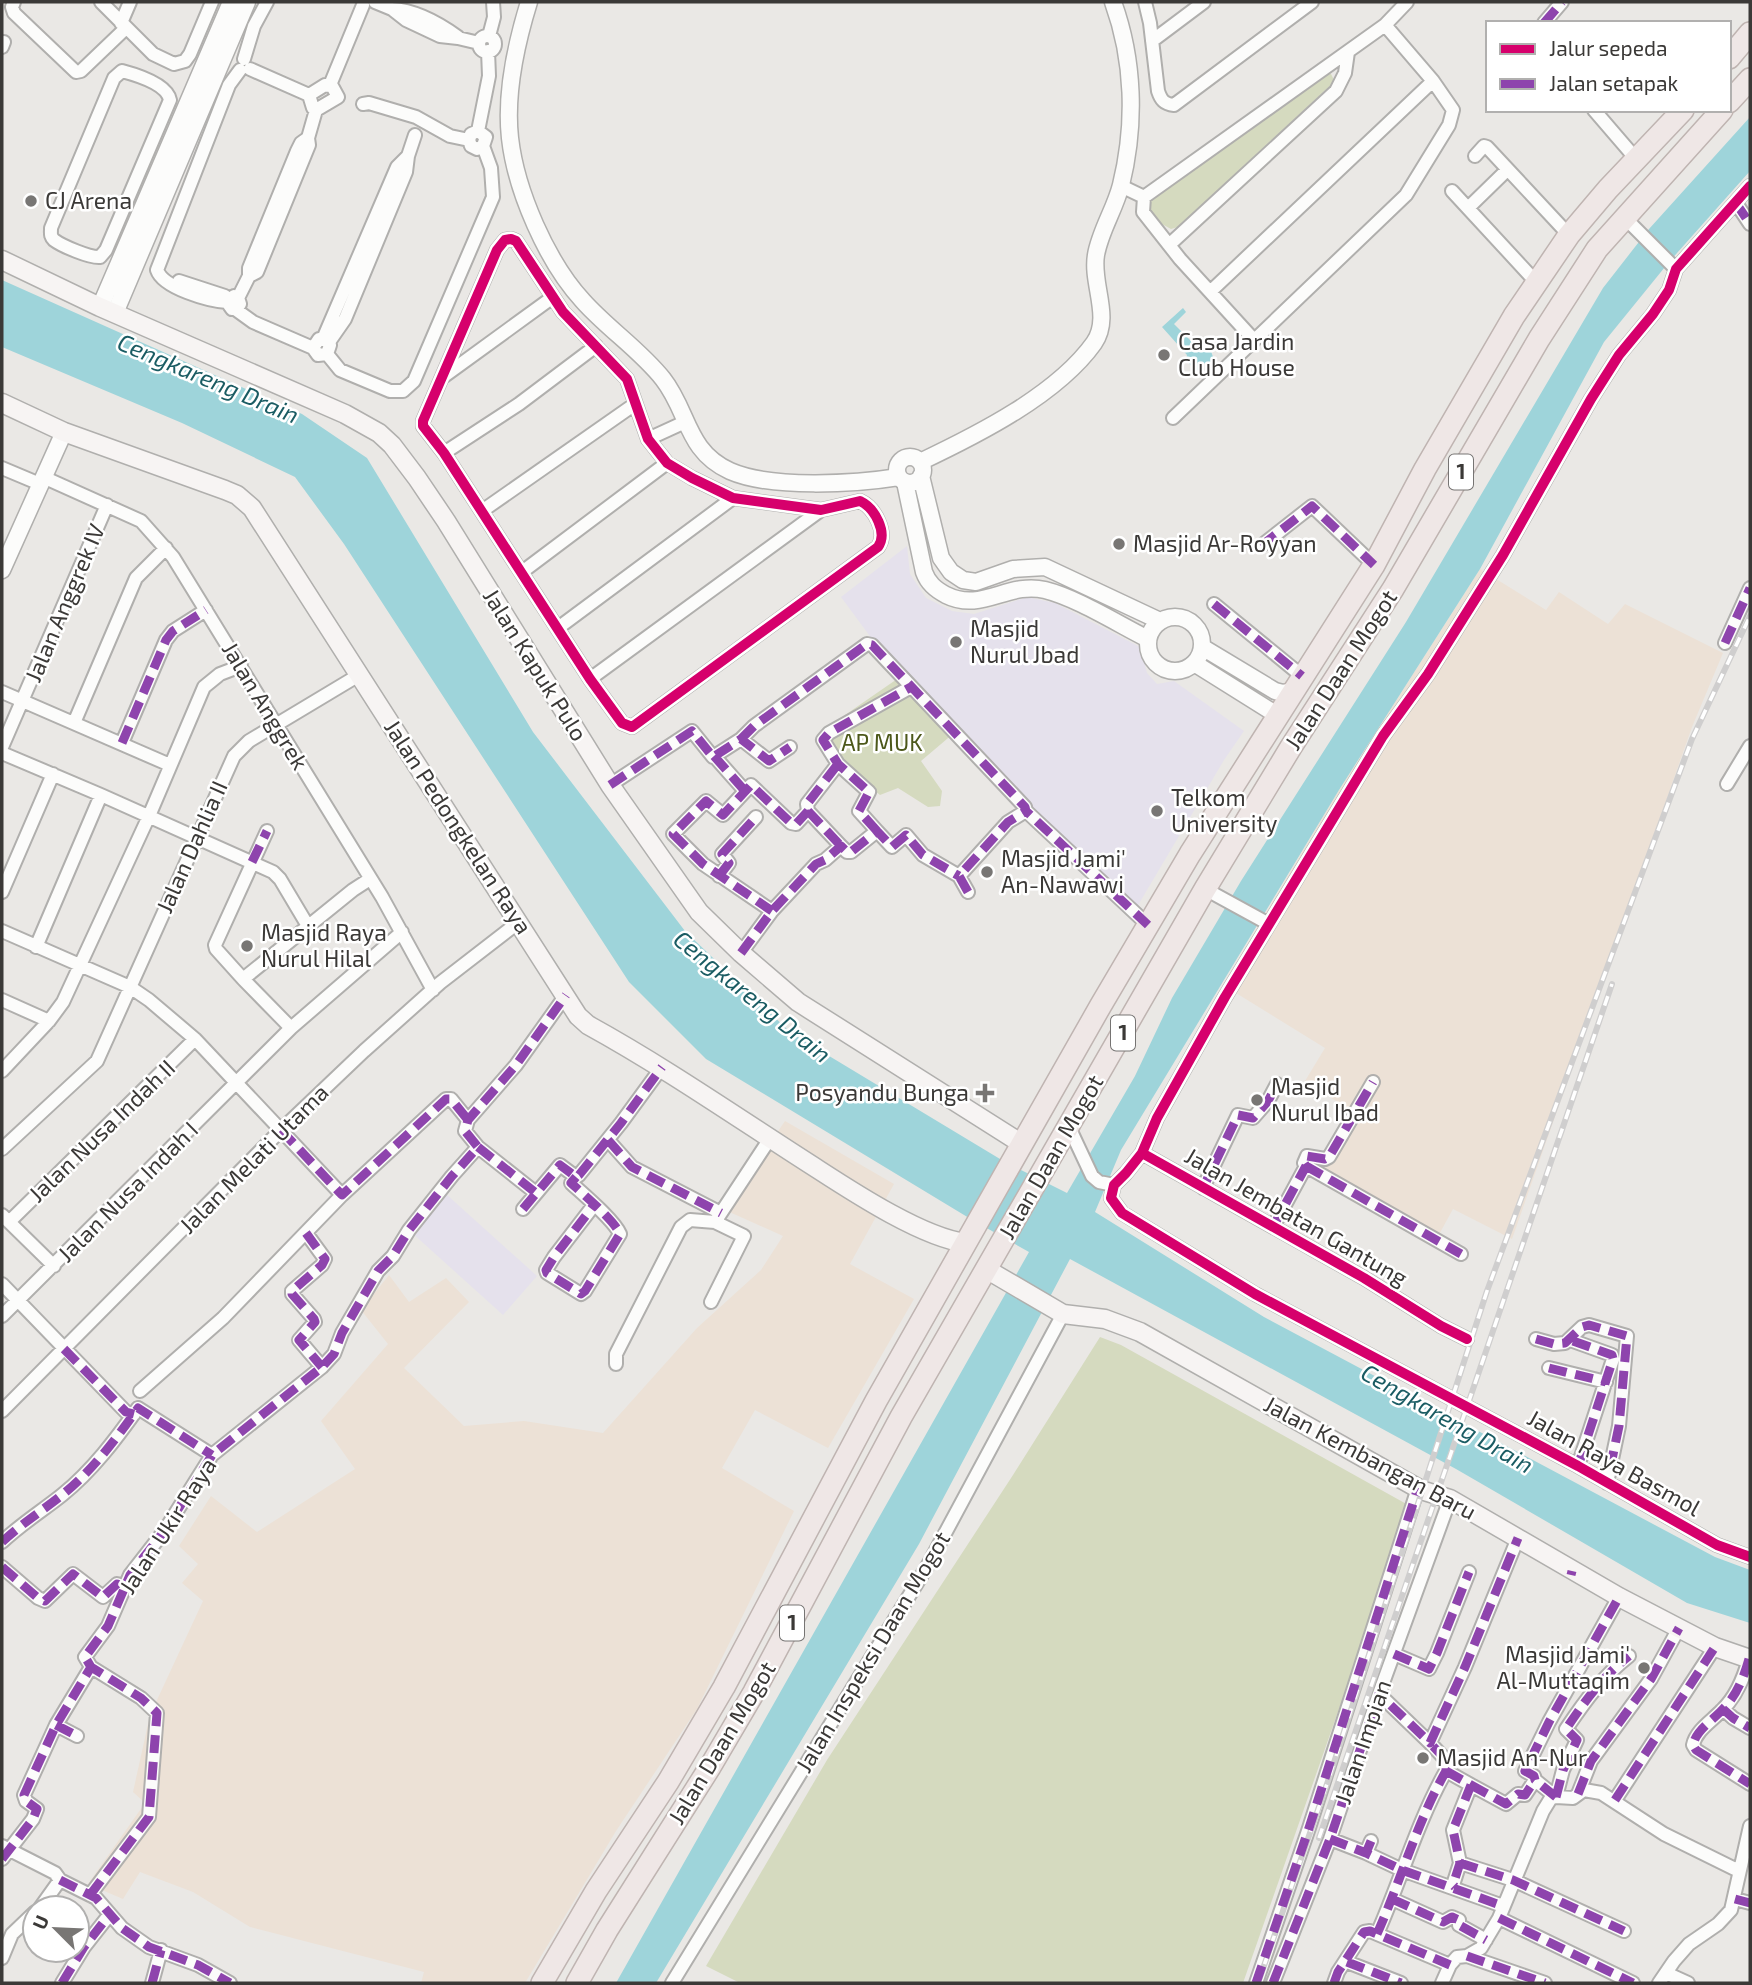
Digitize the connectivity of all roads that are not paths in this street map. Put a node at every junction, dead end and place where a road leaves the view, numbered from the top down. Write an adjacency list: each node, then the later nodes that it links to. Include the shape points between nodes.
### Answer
1 (15, 2): 18 (street, via 14,13 76,72)
2 (101, 2): 18 (street)
3 (130, 2): 18 (street)
4 (212, 2): 18 (street, via 190,54 180,64 161,60)
5 (231, 2): 47 (street)
6 (247, 2): 47 (street)
7 (267, 2): 25 (street, via 254,26)
8 (493, 2): 22 (street, via 494,17)
9 (528, 2): 39 (street, via 513,66)
10 (1112, 2): 45 (street, via 1127,52 1132,92)
11 (1145, 2): 21 (street)
12 (1204, 2): 21 (street)
13 (1312, 2): 21 (street, via 1174,104 1160,99)
14 (1407, 2): 19 (street)
15 (1563, 2): 17 (street)
16 (368, 3): 22 (street, via 401,9 458,38); 28 (street)
17 (1546, 21)
18 (123, 25)
19 (1385, 25): 23 (street); 27 (street)
20 (1750, 33): 24 (highway)
21 (1152, 41)
22 (485, 44): 40 (street, via 489,76)
23 (1348, 52): 49 (street); 55 (street, via 1336,91)
24 (1731, 56)
25 (245, 66): 29 (street); 61 (street, via 229,85 158,265 159,275 181,289)
26 (1750, 79): 31 (highway)
27 (1433, 81): 59 (street); 63 (street, via 1453,110 1452,117 1414,185)
28 (330, 85): 29 (street); 30 (street)
29 (309, 95): 33 (street)
30 (338, 97): 32 (street); 33 (street)
31 (1731, 100)
32 (363, 104): 37 (street, via 409,115); 38 (street, via 401,120)
33 (316, 110): 61 (street, via 308,138 297,151 249,268 250,276)
34 (1596, 112): 42 (street)
35 (1681, 112): 42 (highway, Jalan Daan Mogot / 1)
36 (1720, 112): 52 (highway, Jalan Daan Mogot / 1)
37 (435, 130): 38 (street); 40 (street)
38 (415, 135): 64 (street, via 408,156 397,167)
39 (510, 138): 40 (street); 70 (street, via 525,194 548,251 583,301 661,376)
40 (479, 140): 64 (street, via 491,168 493,197 414,381 402,391 390,391 340,370)
41 (1475, 156): 43 (street, via 1486,146)
42 (1637, 160): 54 (highway, Jalan Daan Mogot / 1)
43 (1507, 170): 51 (street); 54 (street)
44 (137, 180): 44 (street, via 104,254 92,257 52,238 51,228 114,78 122,71 169,95 169,106); 47 (street)
45 (1121, 186): 49 (street); 76 (street, via 1096,255 1101,332 1094,343 1059,379 1006,418)
46 (1750, 186): 50 (street)
47 (160, 189): 62 (street)
48 (1452, 191): 51 (street)
49 (1144, 197): 55 (street, via 1143,212)
50 (1736, 203): 53 (street); 57 (street)
51 (1468, 208): 58 (street)
52 (1629, 223): 57 (street); 86 (highway, Jalan Daan Mogot / 1, via 1597,250 1568,293)
53 (1750, 224)
54 (1569, 235): 58 (highway, Jalan Daan Mogot / 1)
55 (1168, 245): 59 (street)
56 (2, 260): 62 (main road, Jalan Kapuk Pulo)
57 (1674, 267): 141 (street, via 1669,290 1597,388 1503,555)
58 (1537, 283): 85 (highway, Jalan Daan Mogot / 1, via 1464,401)
59 (1211, 291): 63 (street)
60 (553, 297): 65 (street); 66 (street); 66 (street, via 516,241 505,240)
61 (234, 302): 64 (street, via 253,322)
62 (108, 310): 121 (main road, Jalan Kapuk Pulo, via 345,414 392,445 446,521)
63 (1254, 340): 69 (street)
64 (322, 345)
65 (596, 346): 68 (street, via 627,379); 73 (street)
66 (443, 377): 73 (street, via 423,426)
67 (2, 403): 71 (main road, Jalan Pedongkelan Raya)
68 (635, 404): 72 (street); 82 (street)
69 (1172, 418)
70 (684, 422): 72 (street); 77 (street, via 713,461 732,472 780,481 868,482)
71 (64, 432): 78 (street); 100 (main road, Jalan Pedongkelan Raya, via 225,490 245,502)
72 (648, 439): 74 (street)
73 (444, 453): 82 (street)
74 (667, 463): 79 (street); 88 (street)
75 (2, 468): 78 (street, Jalan Anggrek)
76 (920, 469): 77 (street, via 914,482); 77 (street, via 912,457 904,458); 93 (street, via 941,558 962,580 976,582 1013,569 1045,567)
77 (900, 476): 95 (street, via 924,572 941,592 965,602 1023,588 1048,590)
78 (42, 481): 80 (street, Jalan Anggrek); 87 (street)
79 (733, 498): 81 (street); 94 (street)
80 (107, 505): 84 (street, Jalan Anggrek, via 141,521); 105 (street, Jalan Anggrek IV)
81 (821, 510): 101 (street); 101 (street, via 855,500 865,503 881,528 881,543 636,725 622,723)
82 (482, 511): 88 (street)
83 (1261, 546): 85 (street, via 1312,506)
84 (166, 548): 92 (street, Jalan Anggrek); 107 (street, via 136,578)
85 (1374, 565): 86 (highway, via 1386,563); 90 (highway); 102 (highway, Jalan Daan Mogot / 1)
86 (1405, 569): 90 (highway, Jalan Daan Mogot / 1)
87 (2, 570)
88 (522, 572): 94 (street)
89 (1750, 588): 96 (street)
90 (1393, 589): 109 (highway, Jalan Daan Mogot / 1)
91 (1214, 604): 102 (street)
92 (206, 610): 99 (street, Jalan Anggrek); 111 (street, via 166,640)
93 (1160, 621): 95 (street); 97 (street, via 1177,617 1193,623)
94 (558, 628): 101 (street)
95 (1148, 639): 98 (street, via 1150,655 1163,668 1179,670)
96 (1725, 643)
97 (1202, 647): 98 (street); 102 (street, via 1275,691 1283,693)
98 (1194, 663): 106 (street)
99 (241, 666): 108 (street, Jalan Anggrek); 118 (street, via 204,687)
100 (359, 675): 108 (street, Jalan Dahlia II); 140 (main road, Jalan Pedongkelan Raya)
101 (590, 679)
102 (1297, 683): 106 (highway, Jalan Daan Mogot / 1)
103 (911, 687): 110 (street, via 867,643); 117 (street, via 823,740); 125 (street)
104 (2, 692): 105 (street)
105 (23, 701): 107 (street); 113 (street, Jalan Anggrek IV)
106 (1277, 715): 109 (highway); 142 (highway, Jalan Daan Mogot / 1)
107 (74, 723): 111 (street)
108 (276, 726): 130 (street, Jalan Dahlia II, via 234,756); 135 (street, Jalan Anggrek)
109 (1302, 730): 138 (highway, Jalan Daan Mogot / 1)
110 (741, 738): 114 (street, via 769,761); 116 (street)
111 (122, 743): 118 (street)
112 (1750, 746): 120 (street)
113 (2, 747)
114 (790, 747)
115 (2, 753): 119 (street)
116 (714, 756): 121 (street, via 692,730); 122 (street)
117 (838, 764): 124 (street, via 807,804); 129 (street, via 869,792 859,811)
118 (170, 765): 126 (street)
119 (53, 774): 123 (street); 136 (street)
120 (1727, 784)
121 (610, 785): 147 (main road, Jalan Kapuk Pulo, via 687,897)
122 (745, 791): 124 (street, via 752,785 792,824); 133 (street, via 723,815 706,801 673,834)
123 (101, 795): 126 (street); 146 (street)
124 (808, 811): 131 (street)
125 (1026, 811): 134 (street, via 1008,822); 142 (street)
126 (149, 816): 130 (street); 148 (street)
127 (756, 817): 133 (street, via 722,854 729,863)
128 (267, 831): 132 (street)
129 (877, 831): 131 (street, via 849,853); 134 (street, via 892,846 906,835 923,855)
130 (198, 838): 132 (street); 150 (street, Jalan Dahlia II)
131 (841, 846): 139 (street, via 816,864)
132 (252, 862): 143 (street, via 281,880); 149 (street, via 215,944)
133 (719, 876): 139 (street)
134 (959, 876): 137 (street)
135 (370, 879): 143 (street); 145 (street, Jalan Anggrek)
136 (2, 892)
137 (968, 892)
138 (1213, 893): 141 (street); 163 (highway, Jalan Daan Mogot / 1)
139 (772, 911): 147 (street)
140 (519, 922): 151 (street, Jalan Melati Utama); 152 (main road, Jalan Pedongkelan Raya)
141 (1266, 923): 170 (street)
142 (1148, 925): 169 (highway, Jalan Daan Mogot / 1)
143 (308, 926): 149 (street)
144 (2, 931): 146 (street)
145 (401, 932): 151 (street, Jalan Anggrek); 155 (street, Jalan Nusa Indah I)
146 (36, 947): 148 (street)
147 (741, 953): 169 (main road, Jalan Kapuk Pulo, via 814,1013)
148 (80, 965): 150 (street); 154 (street)
149 (243, 979): 155 (street)
150 (130, 987): 156 (street); 168 (street, Jalan Dahlia II, via 97,1060)
151 (433, 990): 164 (street, Jalan Melati Utama)
152 (566, 995): 158 (main road, Jalan Pedongkelan Raya, via 588,1025); 162 (street, via 516,1065)
153 (2, 1000): 154 (street)
154 (49, 1021): 157 (street)
155 (290, 1028): 159 (street, Jalan Nusa Indah I)
156 (195, 1039): 159 (street); 180 (street, Jalan Nusa Indah II)
157 (3, 1067)
158 (662, 1067): 165 (street); 166 (main road, Jalan Pedongkelan Raya)
159 (237, 1082): 164 (street); 185 (street, Jalan Nusa Indah I)
160 (1373, 1082): 171 (street, via 1329,1157 1309,1155)
161 (1277, 1084): 174 (street, via 1253,1118 1238,1115)
162 (468, 1119): 167 (street, via 464,1131); 176 (street, via 446,1099)
163 (1069, 1127): 173 (street, via 1092,1176); 186 (highway, Jalan Daan Mogot / 1)
164 (281, 1130): 176 (street); 195 (street, Jalan Melati Utama)
165 (608, 1140): 172 (street); 179 (street, via 632,1167)
166 (769, 1140): 179 (street); 183 (main road, Jalan Pedongkelan Raya, via 861,1197)
167 (478, 1147): 175 (street); 197 (street, Jalan Ukir Raya, via 378,1271 334,1354)
168 (2, 1149)
169 (1017, 1153): 183 (highway, Jalan Daan Mogot / 1)
170 (1142, 1153): 173 (street); 174 (street, Jalan Jembatan Gantung)
171 (1306, 1167): 181 (street); 184 (street)
172 (576, 1177): 175 (street, via 560,1166); 177 (street, via 571,1183)
173 (1111, 1185): 204 (street, Jalan Raya Basmol, via 1111,1198 1122,1213 1143,1228 1255,1294)
174 (1203, 1188): 181 (street, Jalan Jembatan Gantung)
175 (536, 1193): 178 (street)
176 (342, 1195): 182 (street)
177 (594, 1205): 177 (street, via 620,1234 581,1294 546,1270)
178 (523, 1209)
179 (718, 1218): 189 (street, via 744,1236); 196 (street, via 690,1220 681,1227 615,1354)
180 (5, 1219): 185 (street)
181 (1273, 1227): 192 (street, Jalan Jembatan Gantung)
182 (306, 1233): 197 (street, via 325,1259 291,1293 314,1318 299,1340); 200 (street, via 223,1318)
183 (964, 1247): 266 (highway, Jalan Daan Mogot / 1, via 876,1401 712,1709)
184 (1461, 1254)
185 (54, 1266): 188 (street, Jalan Nusa Indah I)
186 (995, 1268): 190 (main road, Jalan Kembangan Baru); 267 (highway, Jalan Daan Mogot / 1, via 901,1417 754,1692)
187 (2, 1284): 188 (street)
188 (18, 1300): 191 (street, Jalan Nusa Indah I); 195 (street)
189 (711, 1302)
190 (1058, 1311): 206 (main road, Jalan Kembangan Baru, via 1105,1319 1140,1332); 268 (street, Jalan Inspeksi Daan Mogot, via 928,1566)
191 (2, 1316)
192 (1467, 1339)
193 (1536, 1339): 205 (street, via 1565,1343 1588,1325 1627,1336 1619,1426)
194 (1573, 1340): 199 (street, via 1613,1357)
195 (64, 1349): 201 (street, Jalan Melati Utama); 202 (street)
196 (616, 1364)
197 (322, 1367): 203 (street, Jalan Ukir Raya)
198 (1549, 1368): 199 (street)
199 (1606, 1382): 204 (street)
200 (140, 1391)
201 (2, 1411)
202 (134, 1414): 203 (street, via 138,1408); 209 (street, via 63,1494)
203 (212, 1455): 213 (street, Jalan Ukir Raya)
204 (1578, 1466): 205 (street, Jalan Raya Basmol)
205 (1607, 1483): 210 (street, Jalan Raya Basmol, via 1717,1545)
206 (1418, 1488): 207 (main road, Jalan Kembangan Baru); 269 (street)
207 (1450, 1499): 208 (main road, Jalan Kembangan Baru); 217 (street, Jalan Impian)
208 (1517, 1538): 214 (main road, Jalan Kembangan Baru); 226 (street)
209 (2, 1542)
210 (1750, 1557)
211 (2, 1567): 213 (street, via 45,1601 73,1574 103,1597 117,1584)
212 (1469, 1572): 217 (street, via 1429,1669)
213 (125, 1587): 220 (street, Jalan Ukir Raya, via 108,1626 85,1657)
214 (1619, 1597): 215 (main road, Jalan Kembangan Baru); 228 (street, via 1549,1722)
215 (1679, 1628): 216 (main road, Jalan Kembangan Baru); 231 (street, via 1651,1679 1591,1761)
216 (1715, 1647): 219 (main road, Jalan Kembangan Baru); 233 (street)
217 (1394, 1654): 221 (street, Jalan Impian)
218 (1629, 1656): 232 (street, via 1591,1691 1566,1729 1577,1740)
219 (1749, 1659): 222 (street)
220 (91, 1667): 223 (street, Jalan Ukir Raya); 245 (street, via 157,1713 149,1817)
221 (1379, 1695): 226 (street); 235 (street, Jalan Impian)
222 (1723, 1709): 224 (street); 229 (street, via 1693,1745)
223 (56, 1725): 225 (street); 236 (street, Jalan Ukir Raya, via 24,1795 37,1809 33,1819)
224 (1750, 1728)
225 (77, 1736)
226 (1430, 1743): 227 (street, via 1446,1760)
227 (1446, 1771): 230 (street); 238 (street)
228 (1530, 1775): 230 (street, via 1525,1795 1518,1794 1506,1804); 232 (street)
229 (1750, 1784)
230 (1471, 1785): 237 (street, via 1453,1830)
231 (1578, 1794): 232 (street); 233 (street, via 1591,1790)
232 (1556, 1797): 241 (street, via 1543,1811)
233 (1615, 1800): 239 (street, via 1664,1834)
234 (1750, 1826): 239 (street)
235 (1330, 1839): 238 (street, via 1368,1847); 270 (street, Jalan Impian)
236 (4, 1851): 240 (street, Jalan Ukir Raya, via 55,1873)
237 (1460, 1863): 241 (street); 242 (street)
238 (1402, 1870): 242 (street); 247 (street)
239 (1739, 1871): 248 (street)
240 (60, 1880): 243 (street); 244 (street, Jalan Ukir Raya)
241 (1513, 1880): 250 (street); 253 (street)
242 (1455, 1888): 250 (street)
243 (50, 1894)
244 (88, 1894)
245 (91, 1894)
246 (91, 1896): 251 (street, Jalan Ukir Raya)
247 (1392, 1899): 254 (street); 255 (street, via 1443,1922 1452,1917 1459,1920 1459,1925)
248 (1735, 1899): 249 (street); 262 (street, via 1725,1917 1689,1944)
249 (1750, 1903)
250 (1501, 1912): 255 (street); 261 (street)
251 (110, 1914): 256 (street, Jalan Ukir Raya, via 122,1928); 263 (street)
252 (21, 1925): 258 (street)
253 (1624, 1931)
254 (1377, 1934): 259 (street, via 1364,1932); 260 (street)
255 (1486, 1940): 257 (street)
256 (161, 1950): 264 (street); 265 (street, Jalan Ukir Raya)
257 (1467, 1956): 260 (street, via 1457,1957); 274 (street)
258 (2, 1958)
259 (1347, 1962): 271 (street); 272 (street)
260 (1450, 1965): 273 (street)
261 (1609, 1978): 275 (street)
262 (1662, 1978): 276 (street)
263 (62, 1983)
264 (152, 1983)
265 (230, 1983)
266 (542, 1983)
267 (577, 1983)
268 (672, 1983)
269 (1256, 1983)
270 (1273, 1983)
271 (1334, 1983)
272 (1401, 1983)
273 (1442, 1983)
274 (1545, 1983)
275 (1633, 1983)
276 (1688, 1983)

